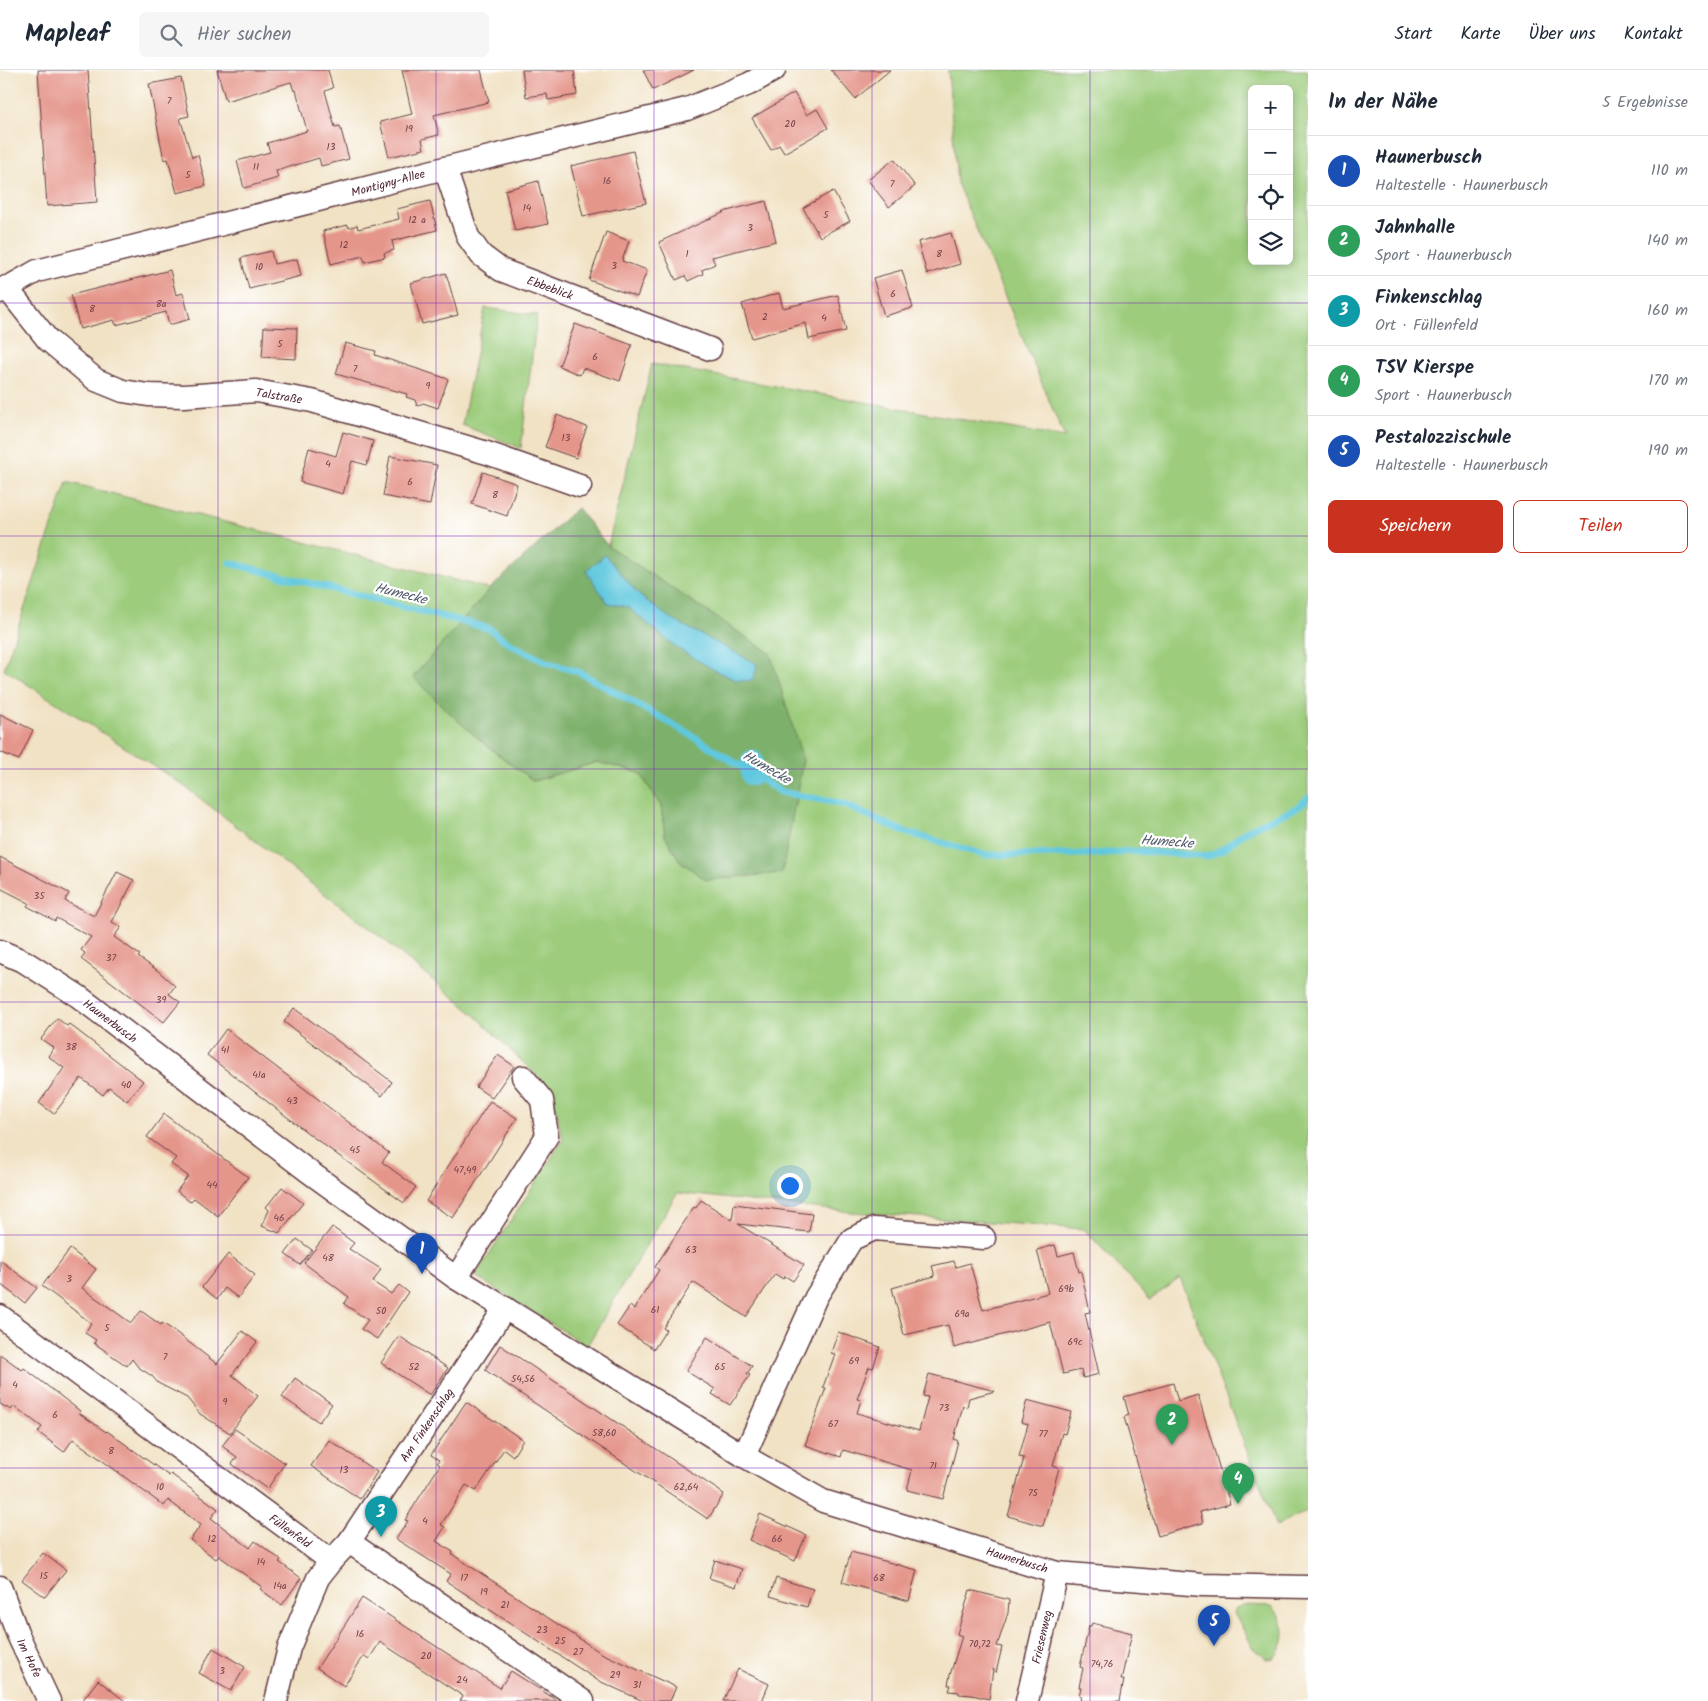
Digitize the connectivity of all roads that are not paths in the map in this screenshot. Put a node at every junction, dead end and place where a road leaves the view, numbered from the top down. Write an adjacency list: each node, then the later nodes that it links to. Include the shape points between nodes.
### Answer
1 (774, 70): 2 (street, Montigny-Allee, via 749,84 687,109)
2 (445, 168): 3 (street, Montigny-Allee, via 37,271); 4 (street, Ebbeblick, via 468,238 481,255 501,270)
3 (3, 290): 5 (street, Talstraße, via 48,340 96,380 124,391 184,396 256,391 312,401 487,452)
4 (710, 349)
5 (580, 486)
6 (0, 951): 9 (street, Haunerbusch, via 25,962 78,996 308,1171)
7 (523, 1077): 9 (street, via 542,1100 547,1136)
8 (984, 1238): 12 (street, via 874,1229 852,1239 816,1297)
9 (456, 1278): 10 (street, Haunerbusch)
10 (505, 1308): 12 (street, Haunerbusch); 13 (street, Am Finkenschlag)
11 (0, 1316): 14 (street, Füllenfeld)
12 (744, 1456): 15 (street, Haunerbusch, via 824,1501)
13 (348, 1542): 14 (street); 20 (street)
14 (331, 1561): 19 (street, via 318,1578 289,1648)
15 (1057, 1573): 17 (street, Haunerbusch, via 1203,1584); 21 (street, Friesenweg)
16 (0, 1587): 18 (street, Im Hofe, via 18,1635)
17 (1308, 1587)
18 (50, 1701)
19 (276, 1701)
20 (583, 1701)
21 (1027, 1701)

